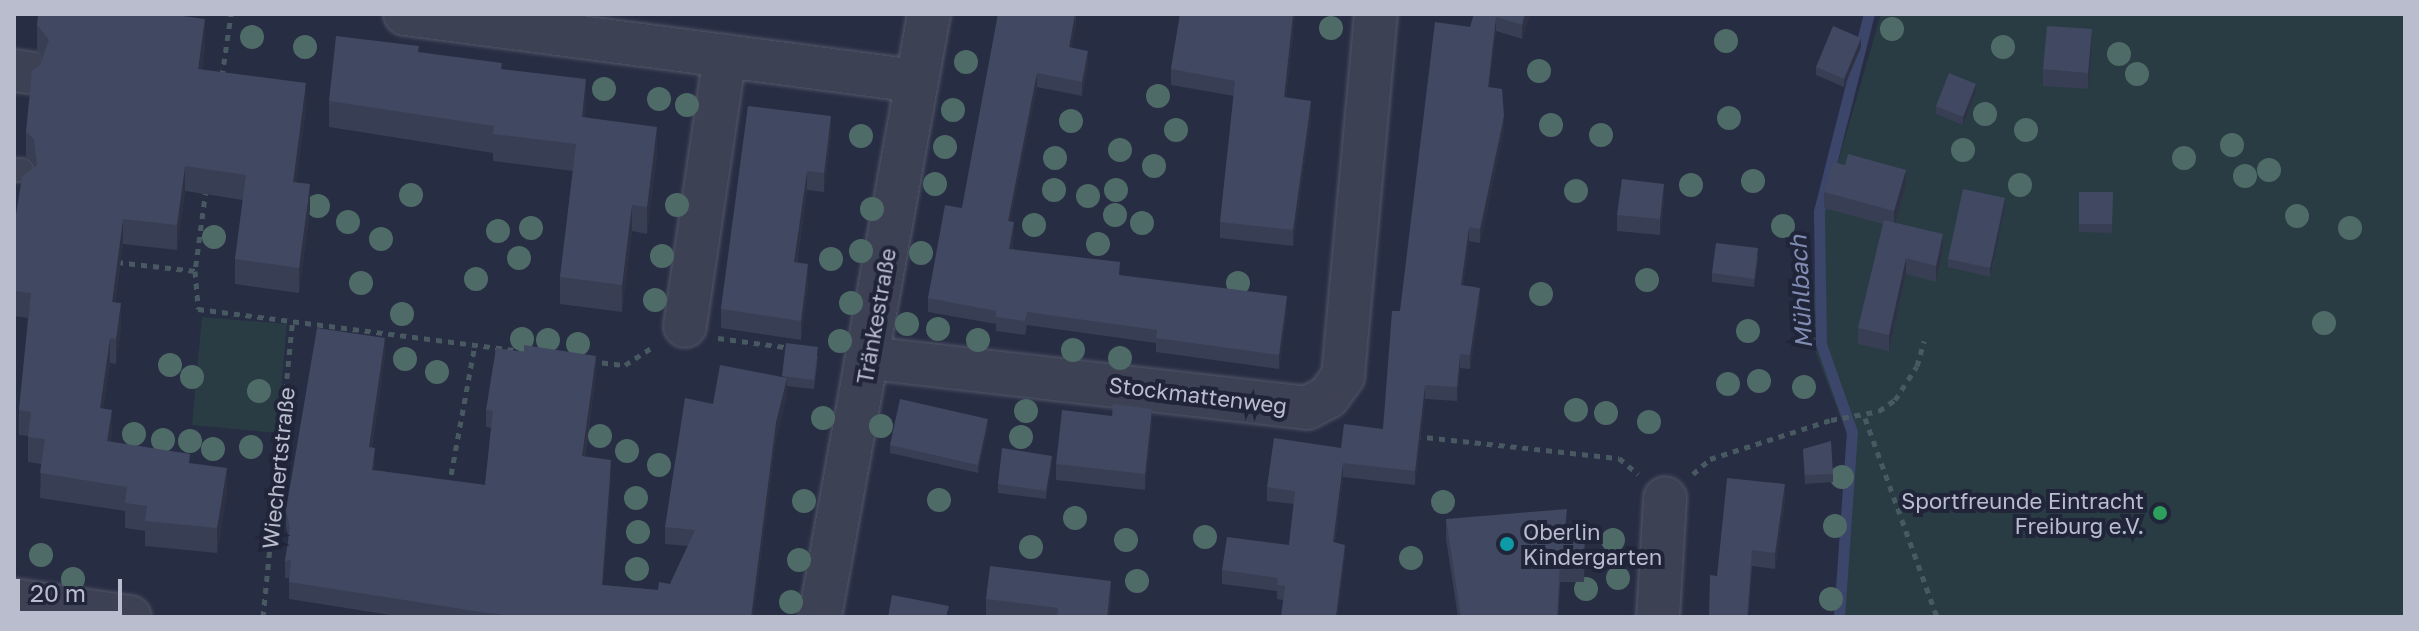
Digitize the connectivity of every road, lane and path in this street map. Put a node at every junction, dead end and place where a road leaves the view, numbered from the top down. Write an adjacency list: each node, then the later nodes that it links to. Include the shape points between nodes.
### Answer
1 (231, 14): 7 (path)
2 (405, 14): 5 (street)
3 (929, 14): 6 (street, Tränkestraße)
4 (1376, 14): 17 (street, Stockmattenweg, via 1343,376 1328,397 1307,408)
5 (725, 56): 6 (street); 12 (street)
6 (916, 81): 17 (street, Tränkestraße)
7 (220, 90)
8 (208, 180): 10 (path)
9 (104, 260): 10 (path)
10 (195, 271): 11 (path, via 198,309)
11 (293, 319): 14 (path); 25 (path, Wiechertstraße)
12 (685, 326): 15 (path, via 697,336); 18 (path, via 625,365)
13 (1924, 341): 19 (path, via 1917,366 1895,400)
14 (475, 345): 16 (path); 21 (path, via 449,487)
15 (806, 350)
16 (535, 353)
17 (869, 358): 26 (street, Tränkestraße)
18 (580, 359)
19 (1865, 418): 22 (path, via 1831,420 1710,459); 28 (path)
20 (1406, 435): 22 (path, via 1619,458)
21 (464, 487)
22 (1665, 498): 27 (street)
23 (14, 600): 24 (street)
24 (130, 617)
25 (263, 617)
26 (820, 617)
27 (1658, 617)
28 (1937, 617)

